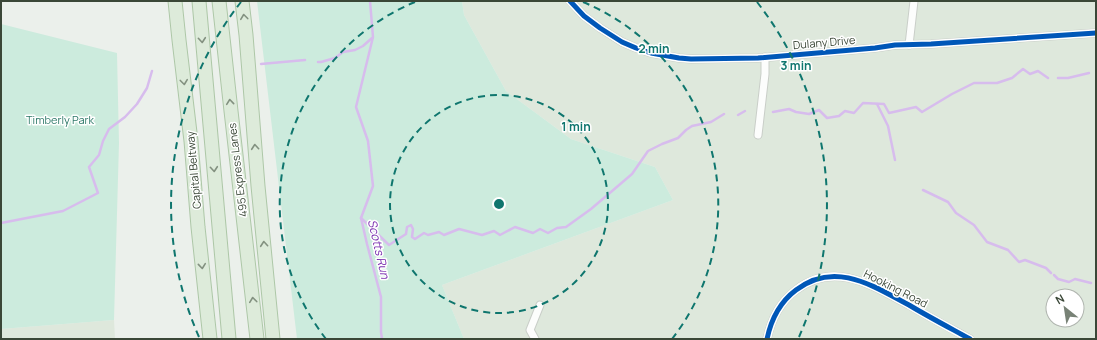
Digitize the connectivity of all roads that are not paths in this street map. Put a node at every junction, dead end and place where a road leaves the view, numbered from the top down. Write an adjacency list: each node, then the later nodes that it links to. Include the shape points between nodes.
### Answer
1 (175, 1): 12 (highway, Capital Beltway, one-way to 12)
2 (199, 1): 13 (highway, 495 Express Lanes, one-way to 13)
3 (219, 1): 14 (highway, 495 Express Lanes, one-way to 3)
4 (242, 1): 15 (highway, one-way to 4)
5 (570, 1): 9 (street, Dulany Drive, via 605,32 651,53 691,59)
6 (914, 1): 8 (street)
7 (1096, 33): 8 (street, Dulany Drive)
8 (909, 45): 9 (street, Dulany Drive)
9 (765, 57): 10 (street)
10 (758, 135)
11 (540, 305): 16 (street, via 530,330)
12 (210, 339)
13 (229, 339)
14 (257, 339)
15 (273, 339)
16 (535, 339)
17 (767, 339): 18 (street, Hooking Road, via 773,319 790,295 810,282 835,276 855,279 874,286)
18 (970, 339)

